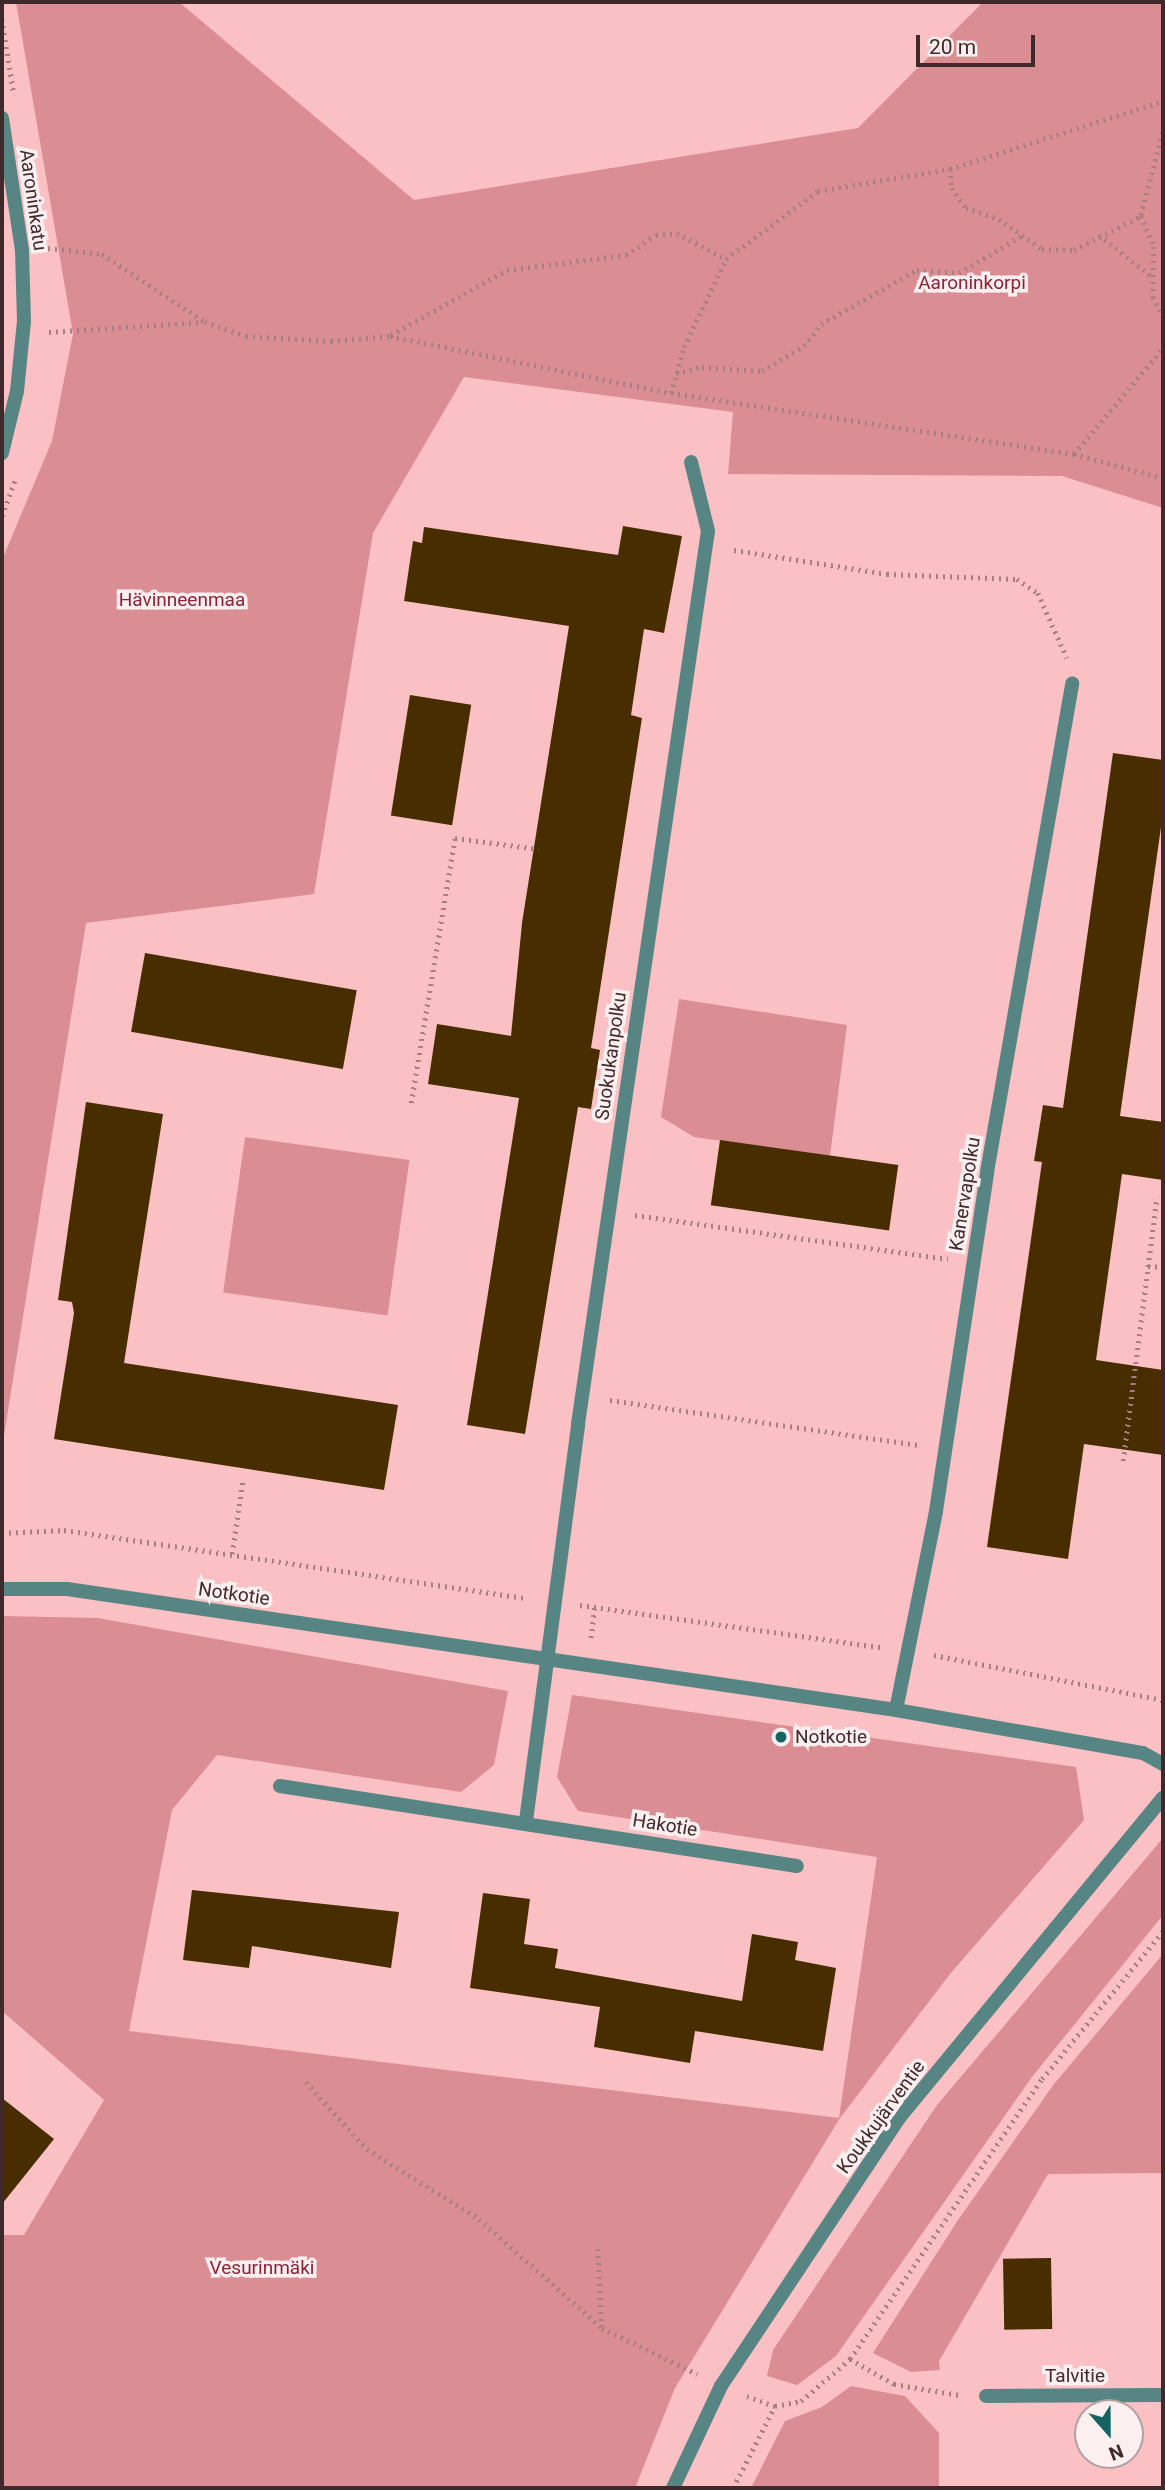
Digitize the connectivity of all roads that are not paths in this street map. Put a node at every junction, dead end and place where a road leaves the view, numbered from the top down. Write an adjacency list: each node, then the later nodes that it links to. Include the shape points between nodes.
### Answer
1 (2, 118): 2 (street, Aaroninkatu, via 22,250 24,321 17,391)
2 (2, 453)
3 (691, 462): 6 (street, Suokukanpolku, via 708,531)
4 (1072, 683): 7 (street, Kanervapolku, via 945,1448)
5 (2, 1589): 6 (street, Notkotie, via 67,1589)
6 (545, 1658): 7 (street, Notkotie); 11 (street)
7 (896, 1710): 8 (street, Notkotie, via 1143,1753)
8 (1163, 1764)
9 (280, 1786): 11 (street, Hakotie)
10 (1163, 1797): 15 (street, Koukkujärventie, via 899,2118 720,2386)
11 (526, 1822): 12 (street, Hakotie)
12 (797, 1866)
13 (1163, 2395): 14 (street, Talvitie)
14 (986, 2396)
15 (673, 2488)

